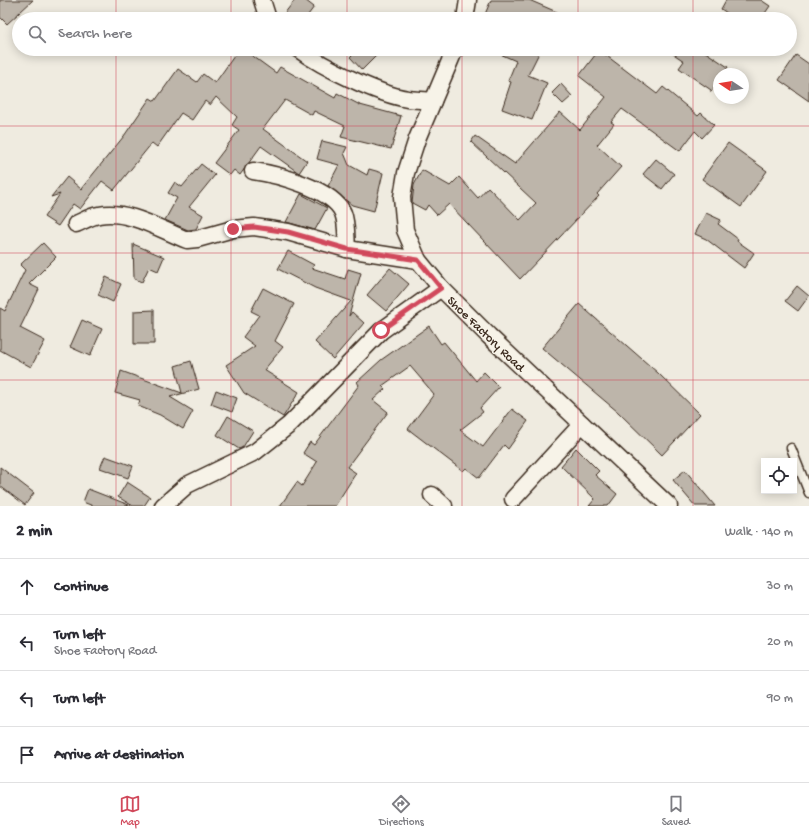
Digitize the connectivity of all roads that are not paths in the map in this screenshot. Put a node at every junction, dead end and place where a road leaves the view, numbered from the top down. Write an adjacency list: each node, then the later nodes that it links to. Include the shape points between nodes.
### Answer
1 (262, 0): 3 (street)
2 (468, 0): 4 (street)
3 (266, 12)
4 (466, 12)
5 (307, 56): 7 (street, via 316,63 380,90 408,99)
6 (452, 56): 7 (street, Shoe Factory Road)
7 (433, 101): 11 (street, Shoe Factory Road, via 406,173 402,197 405,230)
8 (253, 171): 10 (street, via 307,186 334,201 343,212)
9 (76, 224): 10 (street, via 98,215 114,214 130,217 187,240 233,229 254,227 288,232)
10 (347, 249): 11 (street)
11 (418, 260): 12 (street, Shoe Factory Road)
12 (441, 288): 13 (street, Shoe Factory Road); 18 (street, via 381,330 289,425 255,452 187,484)
13 (582, 424): 17 (street); 20 (street, Shoe Factory Road)
14 (791, 448): 15 (lane)
15 (809, 493)
16 (432, 495): 19 (street)
17 (513, 499)
18 (163, 506)
19 (444, 506)
20 (669, 506)

